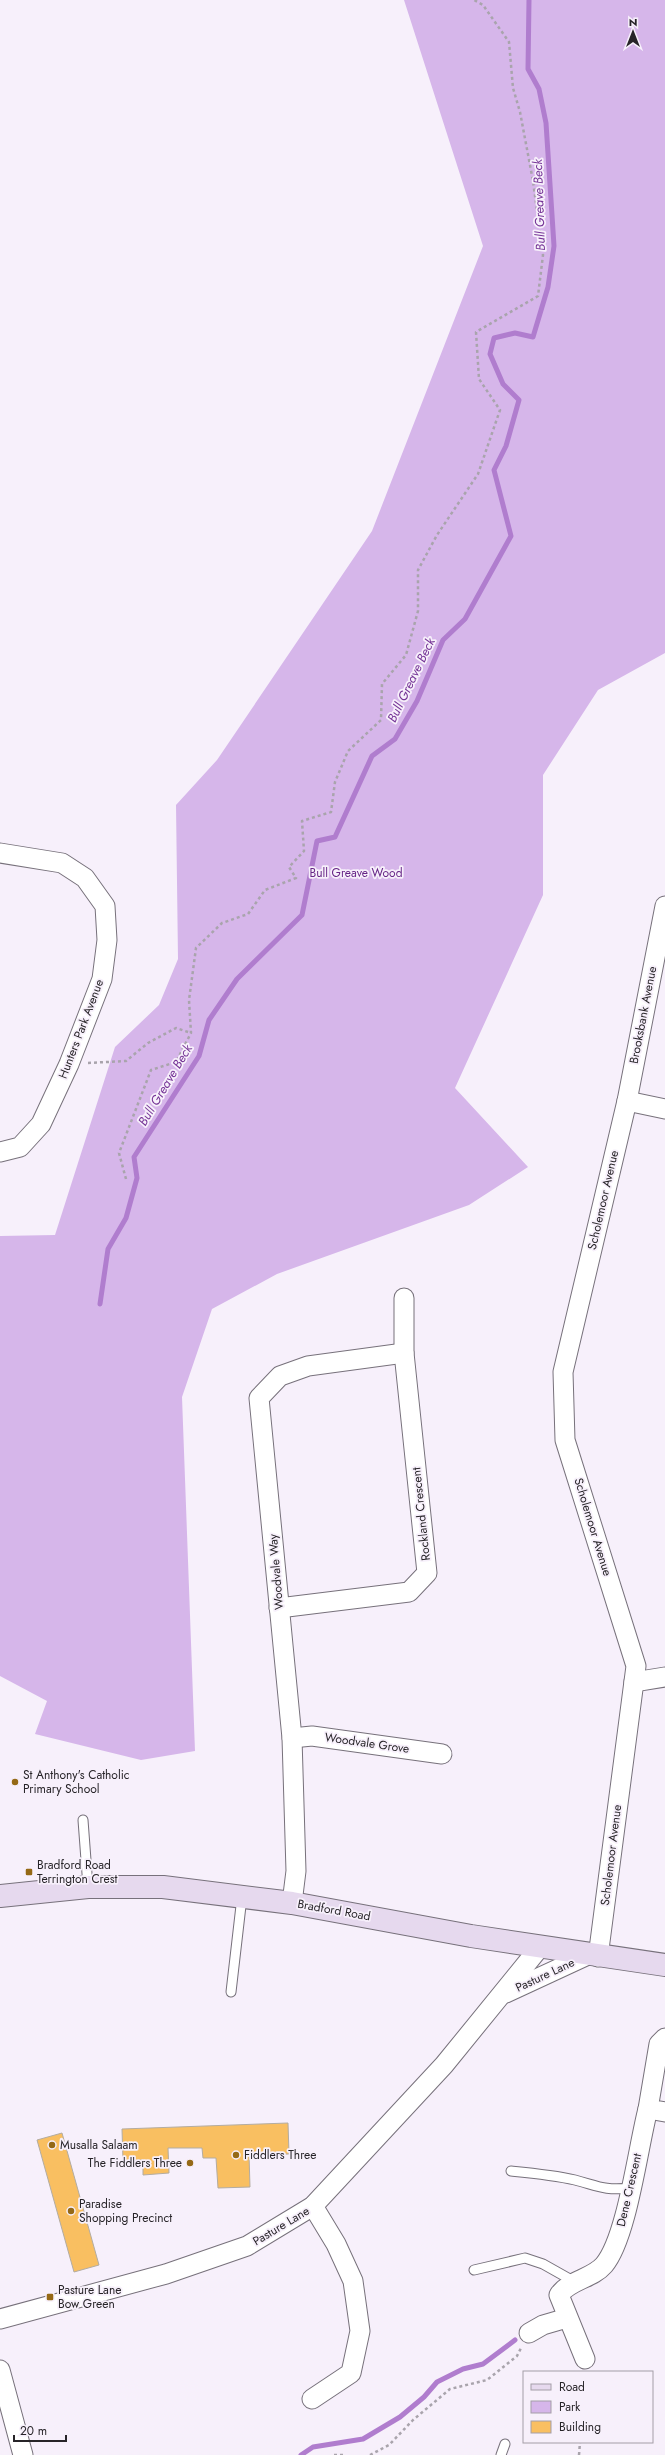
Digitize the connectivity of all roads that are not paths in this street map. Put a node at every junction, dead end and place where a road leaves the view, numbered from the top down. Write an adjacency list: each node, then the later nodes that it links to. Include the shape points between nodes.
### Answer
1 (0, 853): 5 (street, Hunters Park Avenue, via 62,863 85,878 104,906 107,940 102,979 69,1064 41,1124 20,1147)
2 (665, 906): 3 (street, Brooksbank Avenue)
3 (626, 1101): 4 (street); 10 (street, Scholemoor Avenue, via 563,1372 566,1440 636,1666)
4 (665, 1109)
5 (0, 1152)
6 (404, 1298): 7 (street, Rockland Crescent)
7 (404, 1353): 8 (street, Woodvale Way, via 308,1366 280,1376 259,1398); 8 (street, Rockland Crescent, via 427,1573 409,1592)
8 (279, 1608): 11 (street, Woodvale Way)
9 (665, 1677): 10 (street)
10 (634, 1682): 19 (street, Scholemoor Avenue)
11 (292, 1738): 12 (street, Woodvale Grove, via 312,1736); 17 (street, Woodvale Way, via 296,1872)
12 (442, 1754)
13 (84, 1820): 14 (lane)
14 (88, 1887): 15 (street, Bradford Road); 16 (street, Bradford Road, via 163,1887)
15 (0, 1896)
16 (242, 1896): 17 (street, Bradford Road); 21 (lane)
17 (292, 1903): 18 (street, Bradford Road)
18 (540, 1947): 19 (street, Bradford Road); 22 (street, Pasture Lane)
19 (593, 1956): 20 (street, Bradford Road); 22 (street, Pasture Lane)
20 (665, 1966)
21 (231, 1992)
22 (501, 1995): 27 (street, Pasture Lane, via 444,2065)
23 (665, 2038): 24 (street, Dene Crescent, via 659,2044)
24 (657, 2111): 26 (street, Dene Crescent)
25 (511, 2171): 26 (lane, via 576,2180 602,2189)
26 (630, 2188): 29 (street, Dene Crescent, via 623,2223 604,2265)
27 (313, 2206): 31 (street, Pasture Lane, via 247,2246 166,2274); 35 (street, via 336,2244 353,2281 360,2331 351,2373)
28 (474, 2270): 29 (lane, via 525,2258 543,2264)
29 (576, 2283): 30 (street, Dene Crescent, via 564,2287 559,2295)
30 (567, 2318): 32 (street, via 542,2325); 33 (street, Dene Crescent)
31 (0, 2319)
32 (529, 2333)
33 (585, 2358)
34 (0, 2370): 37 (street)
35 (312, 2399)
36 (505, 2444): 38 (lane)
37 (23, 2455)
38 (501, 2455)

